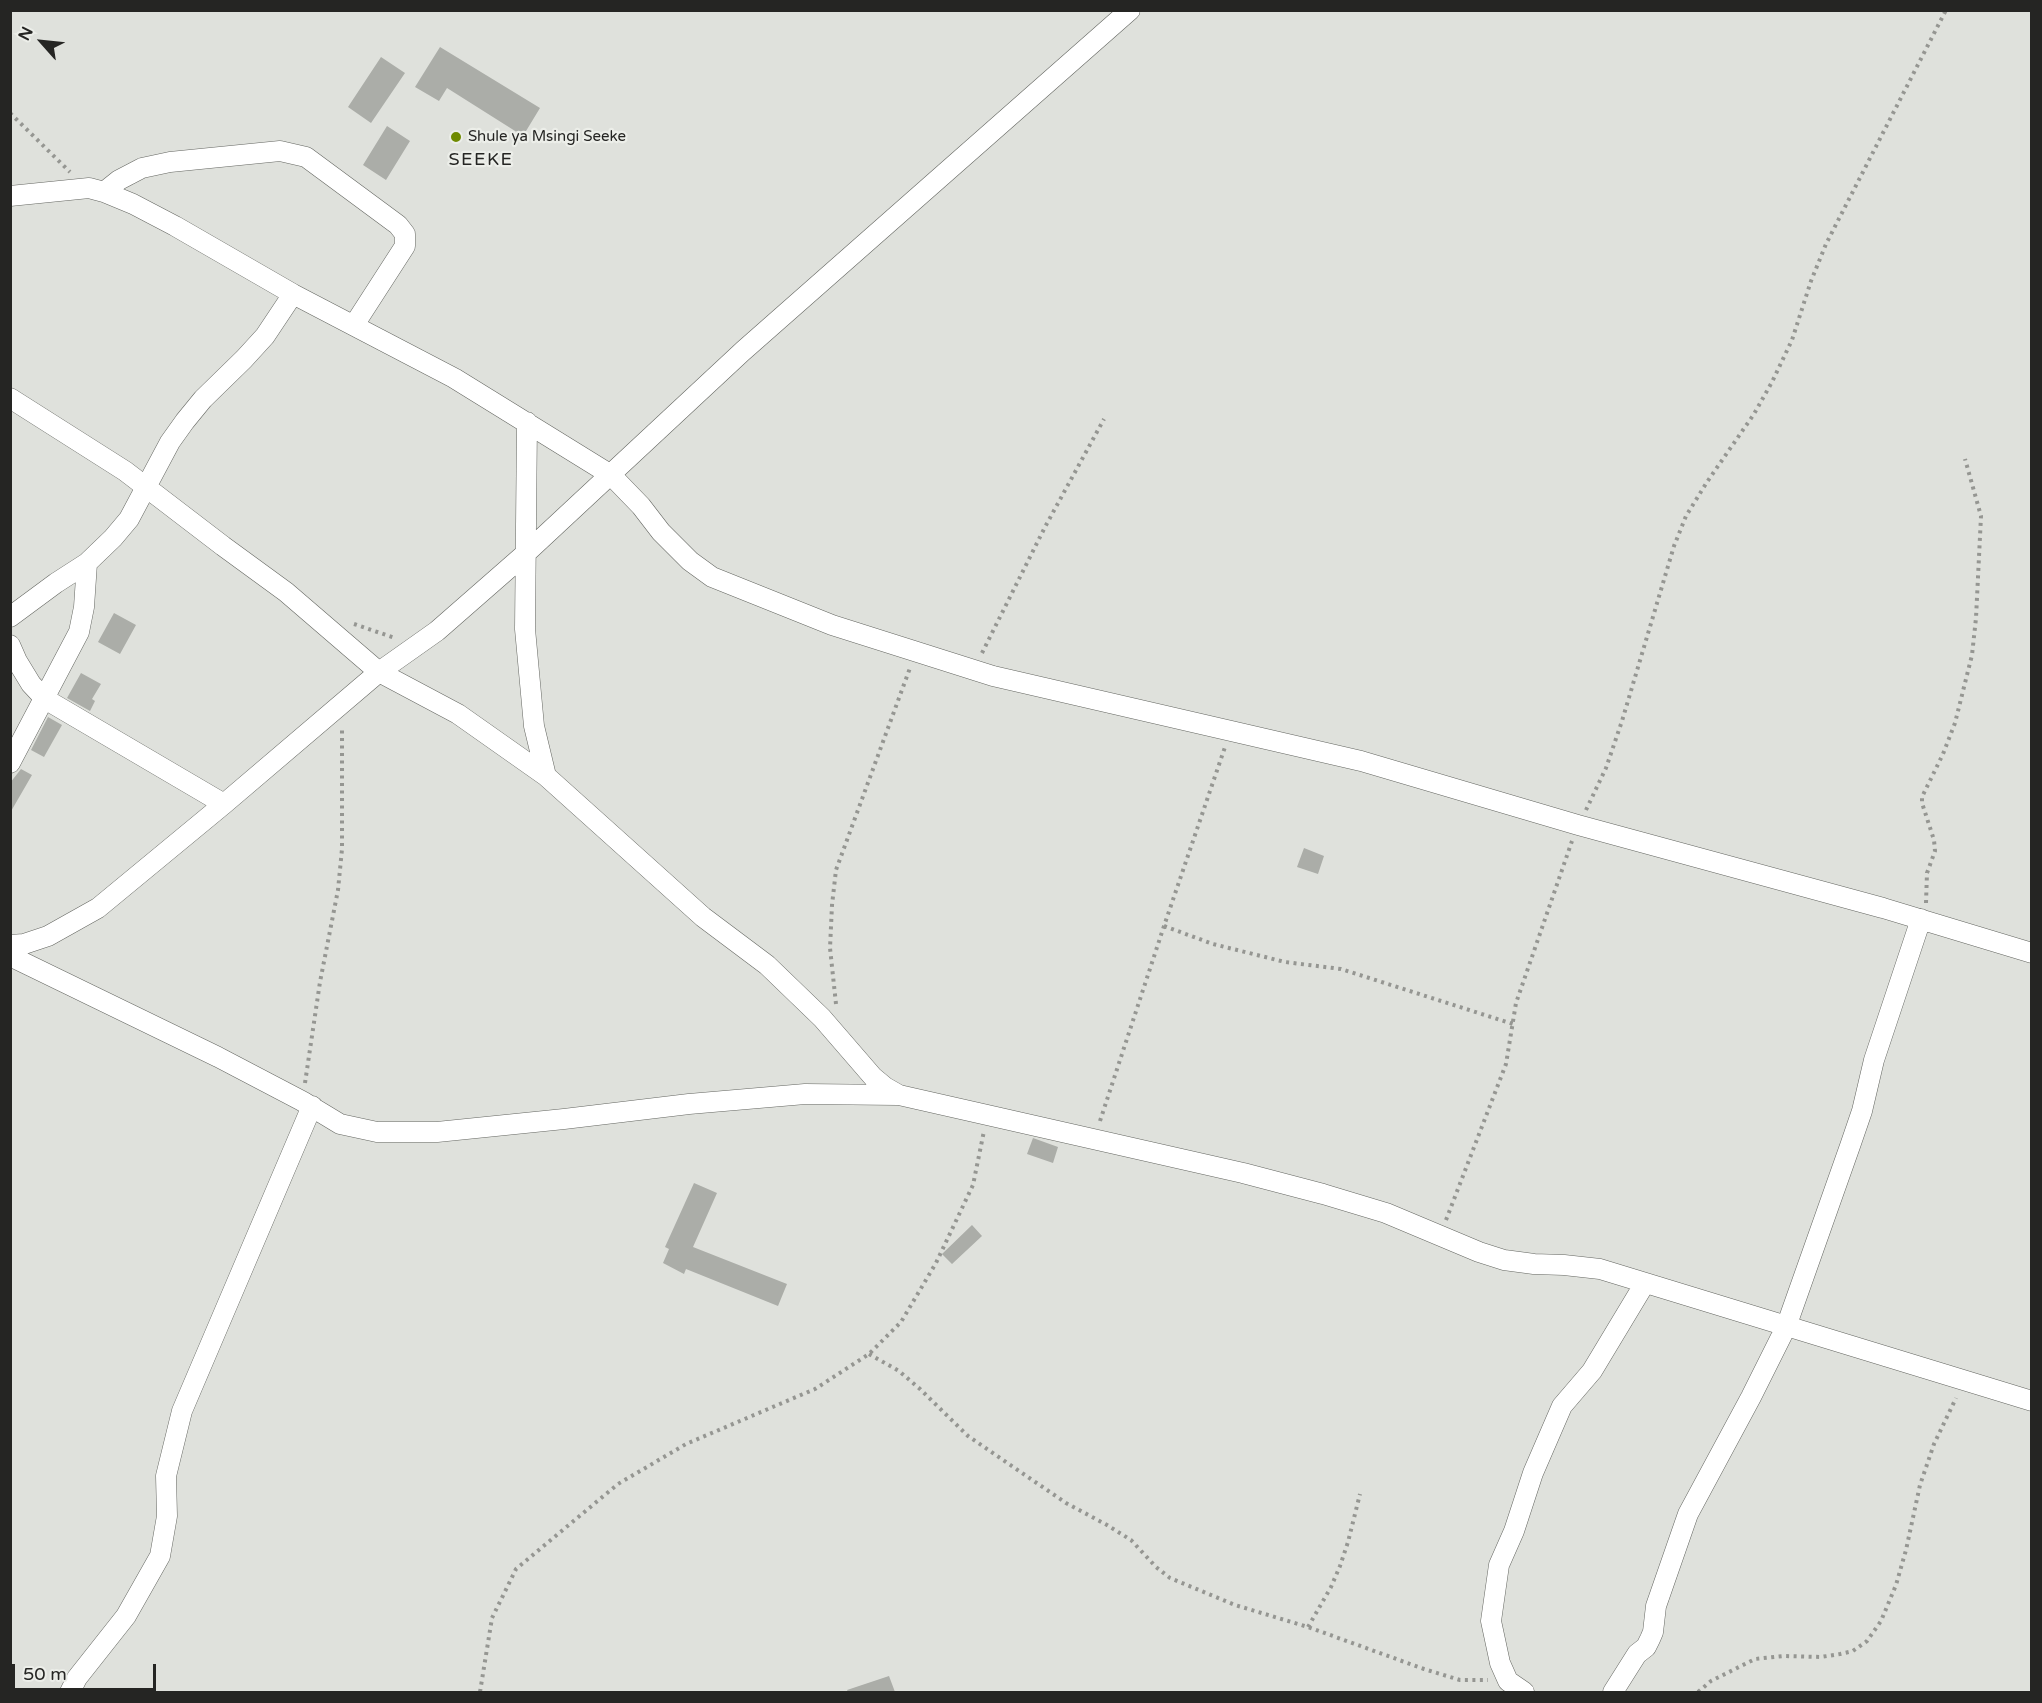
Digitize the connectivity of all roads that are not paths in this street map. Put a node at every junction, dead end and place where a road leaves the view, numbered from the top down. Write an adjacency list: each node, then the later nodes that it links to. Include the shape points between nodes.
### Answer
1 (1130, 10): 8 (street, via 743,351)
2 (97, 190): 3 (street); 4 (street, via 175,226); 5 (street, via 142,168 170,162 280,151 306,157 405,234 405,246)
3 (10, 196)
4 (293, 294): 5 (street); 9 (street, via 265,336 185,421)
5 (354, 325): 7 (street)
6 (10, 398): 9 (street)
7 (526, 422): 8 (street); 10 (street)
8 (610, 475): 10 (street); 19 (street, via 675,547 712,577 832,625 973,670 1361,761)
9 (147, 488): 11 (street, via 129,519); 14 (street, via 278,586)
10 (525, 554): 14 (street, via 436,631); 17 (street, via 525,629 534,726)
11 (87, 563): 12 (street); 15 (street, via 79,632)
12 (10, 617)
13 (10, 645): 15 (street, via 31,684)
14 (379, 672): 17 (street, via 458,714); 18 (street)
15 (45, 699): 16 (street); 18 (street)
16 (10, 763)
17 (546, 776): 23 (street, via 703,916 799,993 873,1077)
18 (224, 804): 20 (street, via 98,908 48,936)
19 (1921, 919): 21 (street); 26 (street, via 1874,1060 1862,1111)
20 (10, 945)
21 (2031, 953)
22 (10, 956): 24 (street)
23 (899, 1095): 24 (street, via 805,1094 437,1132 376,1132 340,1124); 25 (street, via 1323,1194 1386,1213 1504,1260 1600,1269)
24 (307, 1104): 29 (street, via 182,1412 166,1476 167,1516 160,1556 126,1616)
25 (1645, 1283): 26 (street); 28 (street, via 1593,1371 1562,1406 1499,1565 1491,1621 1500,1663)
26 (1786, 1327): 27 (street); 30 (street, via 1688,1514 1656,1606 1650,1639)
27 (2031, 1401)
28 (1516, 1687)
29 (70, 1692)
30 (1613, 1692)

